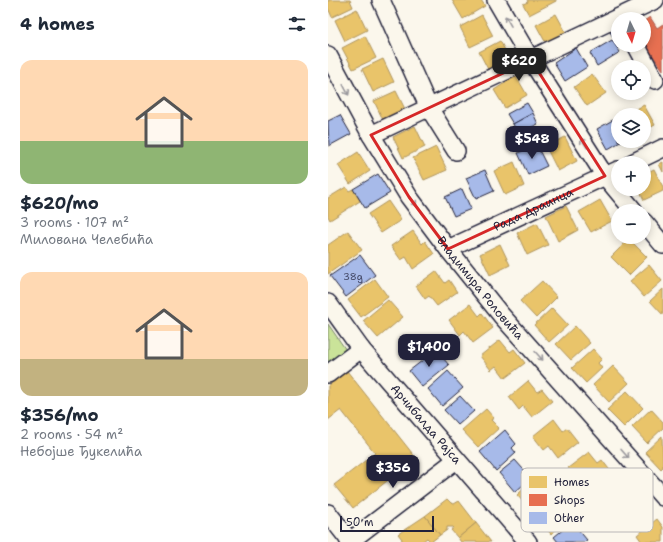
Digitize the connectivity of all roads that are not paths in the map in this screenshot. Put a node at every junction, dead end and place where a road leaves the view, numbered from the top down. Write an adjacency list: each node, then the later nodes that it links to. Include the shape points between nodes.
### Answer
1 (381, 0): 10 (street)
2 (496, 0): 8 (street, one-way to 2)
3 (655, 0): 4 (street)
4 (632, 12)
5 (611, 22): 8 (street)
6 (640, 52): 9 (street)
7 (328, 55): 11 (street, Владимира Роловића, one-way to 11)
8 (531, 60): 10 (street); 15 (street, one-way to 8)
9 (655, 80)
10 (429, 108): 11 (street); 13 (street)
11 (371, 135): 19 (street, Владимира Роловића, one-way to 19, via 409,197)
12 (663, 148): 14 (street)
13 (456, 151)
14 (646, 156)
15 (611, 172)
16 (611, 173): 19 (street, Рада Драинца)
17 (651, 230): 18 (street)
18 (663, 244)
19 (448, 250): 24 (street, Владимира Роловића, one-way to 24, via 500,314)
20 (328, 303): 21 (street, Арчибалда Рајса)
21 (361, 349): 22 (street); 23 (street, Арчибалда Рајса)
22 (328, 374)
23 (456, 460): 28 (street); 29 (street, Арчибалда Рајса)
24 (637, 468)
25 (653, 486): 26 (street, Владимира Роловића, one-way to 26)
26 (663, 497)
27 (328, 513): 28 (street)
28 (355, 540)
29 (528, 542)

